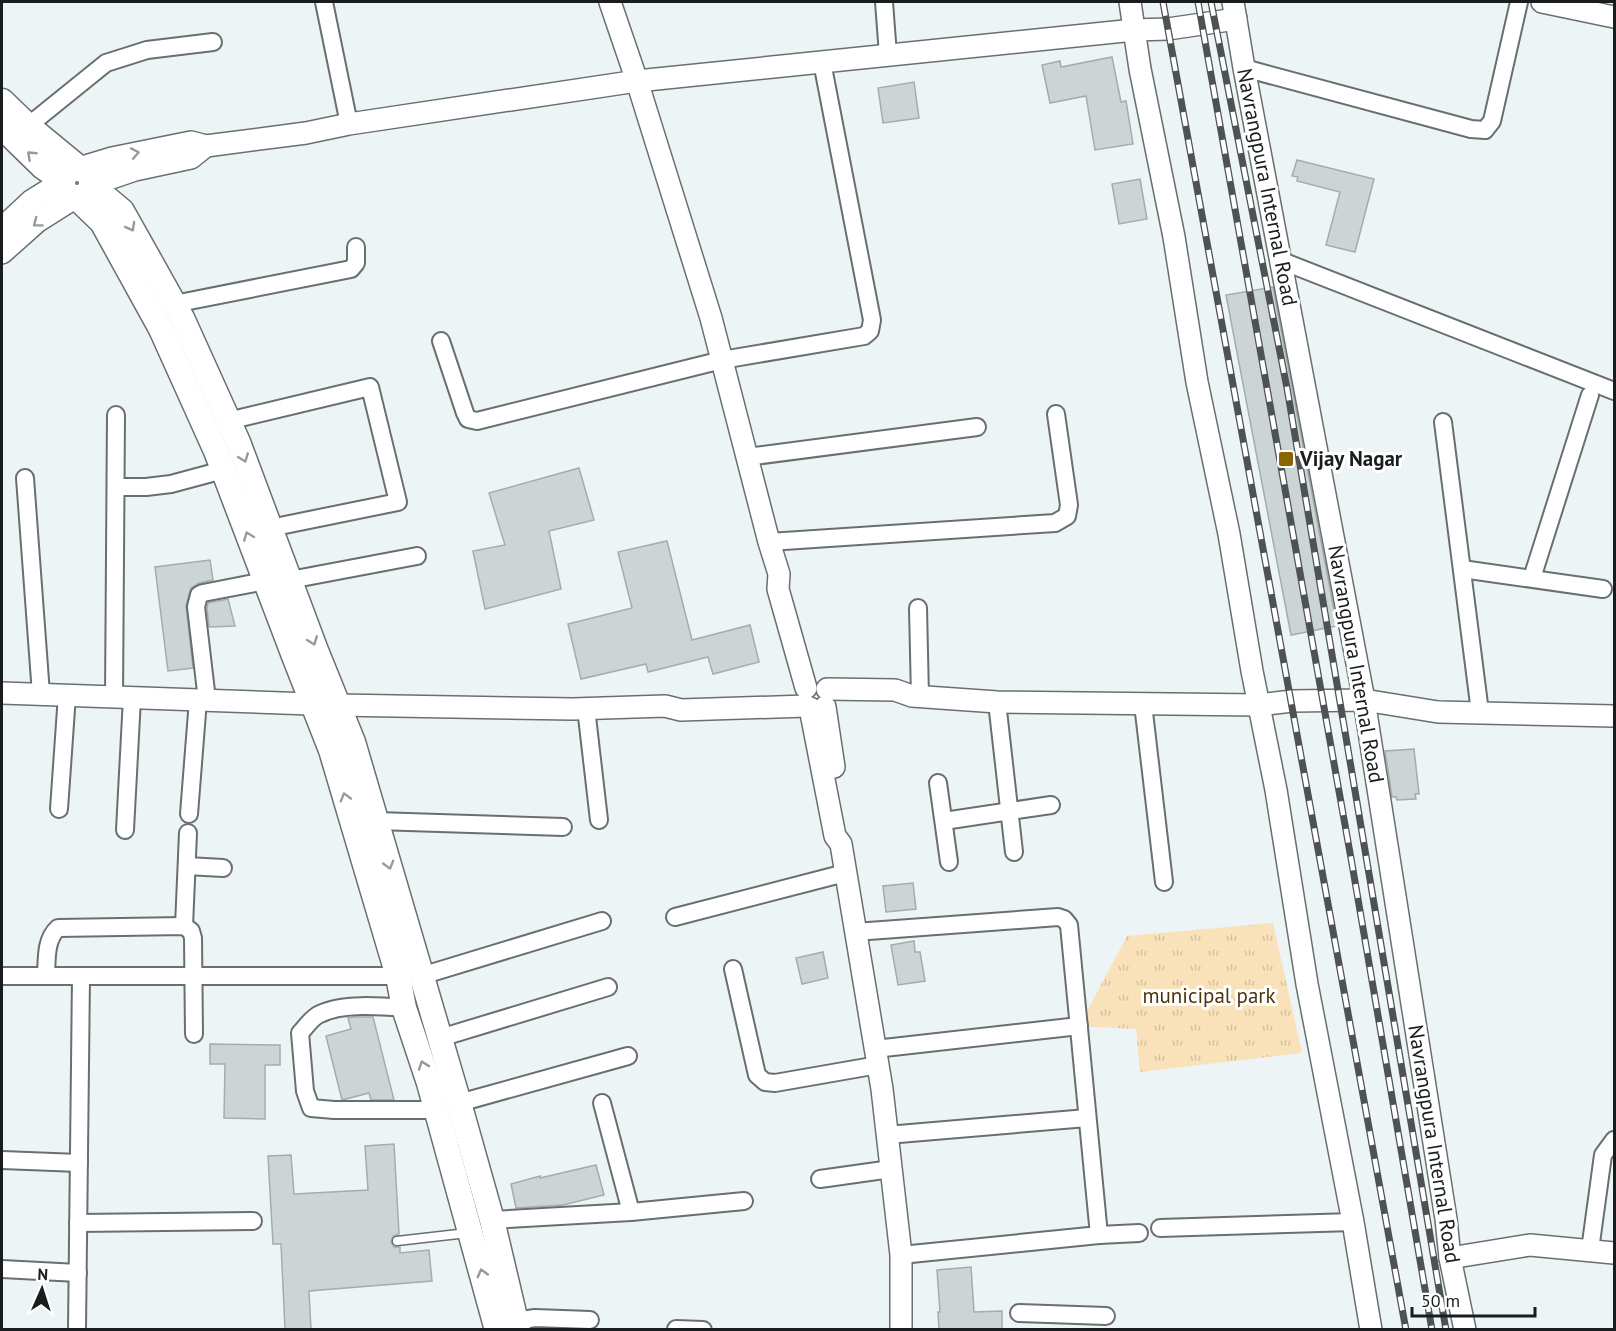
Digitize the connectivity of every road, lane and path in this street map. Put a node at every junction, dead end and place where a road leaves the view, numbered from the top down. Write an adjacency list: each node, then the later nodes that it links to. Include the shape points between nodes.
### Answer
1 (324, 2): 16 (street)
2 (610, 2): 14 (street)
3 (884, 2): 11 (street)
4 (1130, 2): 9 (street)
5 (1519, 2): 13 (street, via 1492,121 1485,130)
6 (1542, 2): 8 (street)
7 (1234, 10): 9 (street, via 1168,29); 13 (street, Navrangpura Internal Road)
8 (1614, 17)
9 (1134, 30): 11 (street); 59 (street)
10 (213, 42): 17 (street, via 147,50 106,63)
11 (888, 55): 12 (street)
12 (822, 62): 14 (street); 26 (street, via 872,320 870,331 864,336)
13 (1244, 68): 23 (street, Navrangpura Internal Road)
14 (637, 81): 16 (street); 26 (street)
15 (2, 101): 17 (main road)
16 (349, 124): 19 (street, via 206,146 191,158)
17 (28, 126): 19 (main road)
18 (2, 128): 19 (main road, one-way to 18, via 43,167)
19 (77, 183): 20 (street, via 31,201); 22 (street, one-way to 22); 24 (main road, one-way to 24, via 122,211); 35 (main road, via 161,328)
20 (2, 228)
21 (356, 247): 24 (street, via 356,263 351,269)
22 (2, 253)
23 (1282, 261): 27 (street); 54 (street, Navrangpura Internal Road)
24 (174, 304): 31 (main road)
25 (441, 340): 26 (street, via 465,413 468,419 477,421)
26 (722, 360): 34 (street)
27 (1614, 391)
28 (1590, 395): 42 (street)
29 (1056, 414): 39 (street, via 1069,505 1066,516 1055,523)
30 (116, 415): 37 (street)
31 (228, 421): 38 (main road, one-way to 38); 38 (street, via 370,387 398,502)
32 (1443, 422): 41 (street)
33 (977, 427): 34 (street)
34 (747, 457): 39 (street)
35 (223, 470): 37 (street, via 171,484); 44 (main road, one-way to 35)
36 (26, 478): 48 (street)
37 (116, 487): 50 (street)
38 (270, 528): 43 (main road)
39 (769, 542): 51 (street, via 779,574 792,586)
40 (417, 556): 43 (street)
41 (1462, 569): 42 (street); 61 (street)
42 (1532, 578): 45 (street)
43 (290, 580): 58 (main road, one-way to 58)
44 (265, 581): 53 (street, via 199,595 196,607); 56 (main road)
45 (1603, 589)
46 (918, 608): 52 (street)
47 (2, 693): 48 (street)
48 (41, 694): 49 (street)
49 (67, 695): 50 (street); 65 (street)
50 (123, 697): 53 (street); 72 (street)
51 (815, 697): 52 (street, via 895,690); 60 (street, via 681,710 665,706); 78 (street, via 845,835 841,844)
52 (916, 697): 55 (street)
53 (202, 700): 56 (street); 67 (street)
54 (1364, 700): 59 (street); 61 (street, via 1438,712); 121 (street, Navrangpura Internal Road)
55 (997, 702): 57 (street); 66 (street)
56 (313, 704): 58 (street); 89 (main road, one-way to 56, via 331,750)
57 (1143, 704): 59 (street); 79 (street)
58 (338, 705): 60 (street); 69 (main road)
59 (1259, 705): 111 (street)
60 (586, 708): 68 (street)
61 (1480, 712): 62 (street)
62 (1614, 716)
63 (938, 783): 70 (street)
64 (1051, 805): 66 (street)
65 (59, 809)
66 (1010, 812): 70 (street); 74 (street)
67 (189, 814)
68 (599, 820)
69 (376, 821): 71 (street); 90 (main road, one-way to 90)
70 (944, 821): 75 (street)
71 (563, 826)
72 (125, 830)
73 (188, 833): 76 (street)
74 (1014, 852)
75 (949, 862)
76 (187, 866): 77 (street); 82 (street)
77 (223, 868)
78 (845, 873): 80 (street); 83 (street)
79 (1164, 882)
80 (675, 917)
81 (603, 921): 90 (street)
82 (184, 926): 86 (street, via 58,928 48,942); 88 (street, via 193,938)
83 (855, 932): 93 (street, via 1064,919 1069,925); 97 (street)
84 (733, 969): 97 (street, via 757,1075 765,1082 775,1083)
85 (2, 976): 86 (street)
86 (45, 976): 87 (street)
87 (81, 976): 88 (street); 104 (street)
88 (194, 976): 89 (street); 94 (street)
89 (398, 976): 92 (main road)
90 (421, 976): 95 (main road)
91 (608, 987): 95 (street)
92 (404, 1008): 99 (main road, one-way to 92, via 429,1083); 99 (street, via 372,1005 332,1010 318,1014 300,1033 304,1091 311,1108)
93 (1079, 1026): 97 (street); 100 (street)
94 (194, 1034)
95 (440, 1038): 99 (main road)
96 (628, 1056): 99 (street)
97 (877, 1057): 101 (street)
98 (602, 1103): 108 (street)
99 (448, 1107): 109 (main road); 114 (main road)
100 (1088, 1118): 101 (street); 116 (street)
101 (887, 1135): 105 (street)
102 (1614, 1140): 118 (street, via 1603,1155)
103 (2, 1160): 104 (street)
104 (79, 1163): 112 (street)
105 (891, 1169): 106 (street); 120 (street)
106 (820, 1179)
107 (744, 1201): 108 (street)
108 (631, 1212): 109 (street)
109 (492, 1220): 128 (main road)
110 (253, 1221): 112 (street)
111 (1353, 1222): 113 (street); 133 (street)
112 (78, 1223): 123 (street)
113 (1160, 1228)
114 (471, 1233): 117 (lane); 128 (main road, one-way to 114)
115 (1139, 1233): 116 (street)
116 (1099, 1235): 120 (street)
117 (397, 1241)
118 (1590, 1250): 119 (street); 121 (street, via 1530,1245)
119 (1614, 1253)
120 (901, 1255): 132 (street)
121 (1450, 1258): 134 (street, Navrangpura Internal Road)
122 (2, 1269): 123 (street)
123 (78, 1273): 129 (street)
124 (1019, 1313): 127 (street)
125 (1106, 1316): 127 (street)
126 (590, 1320): 128 (street, via 535,1318)
127 (1062, 1322)
128 (510, 1327)
129 (77, 1329)
130 (676, 1329): 131 (street)
131 (703, 1329)
132 (901, 1329)
133 (1371, 1329)
134 (1466, 1329)

